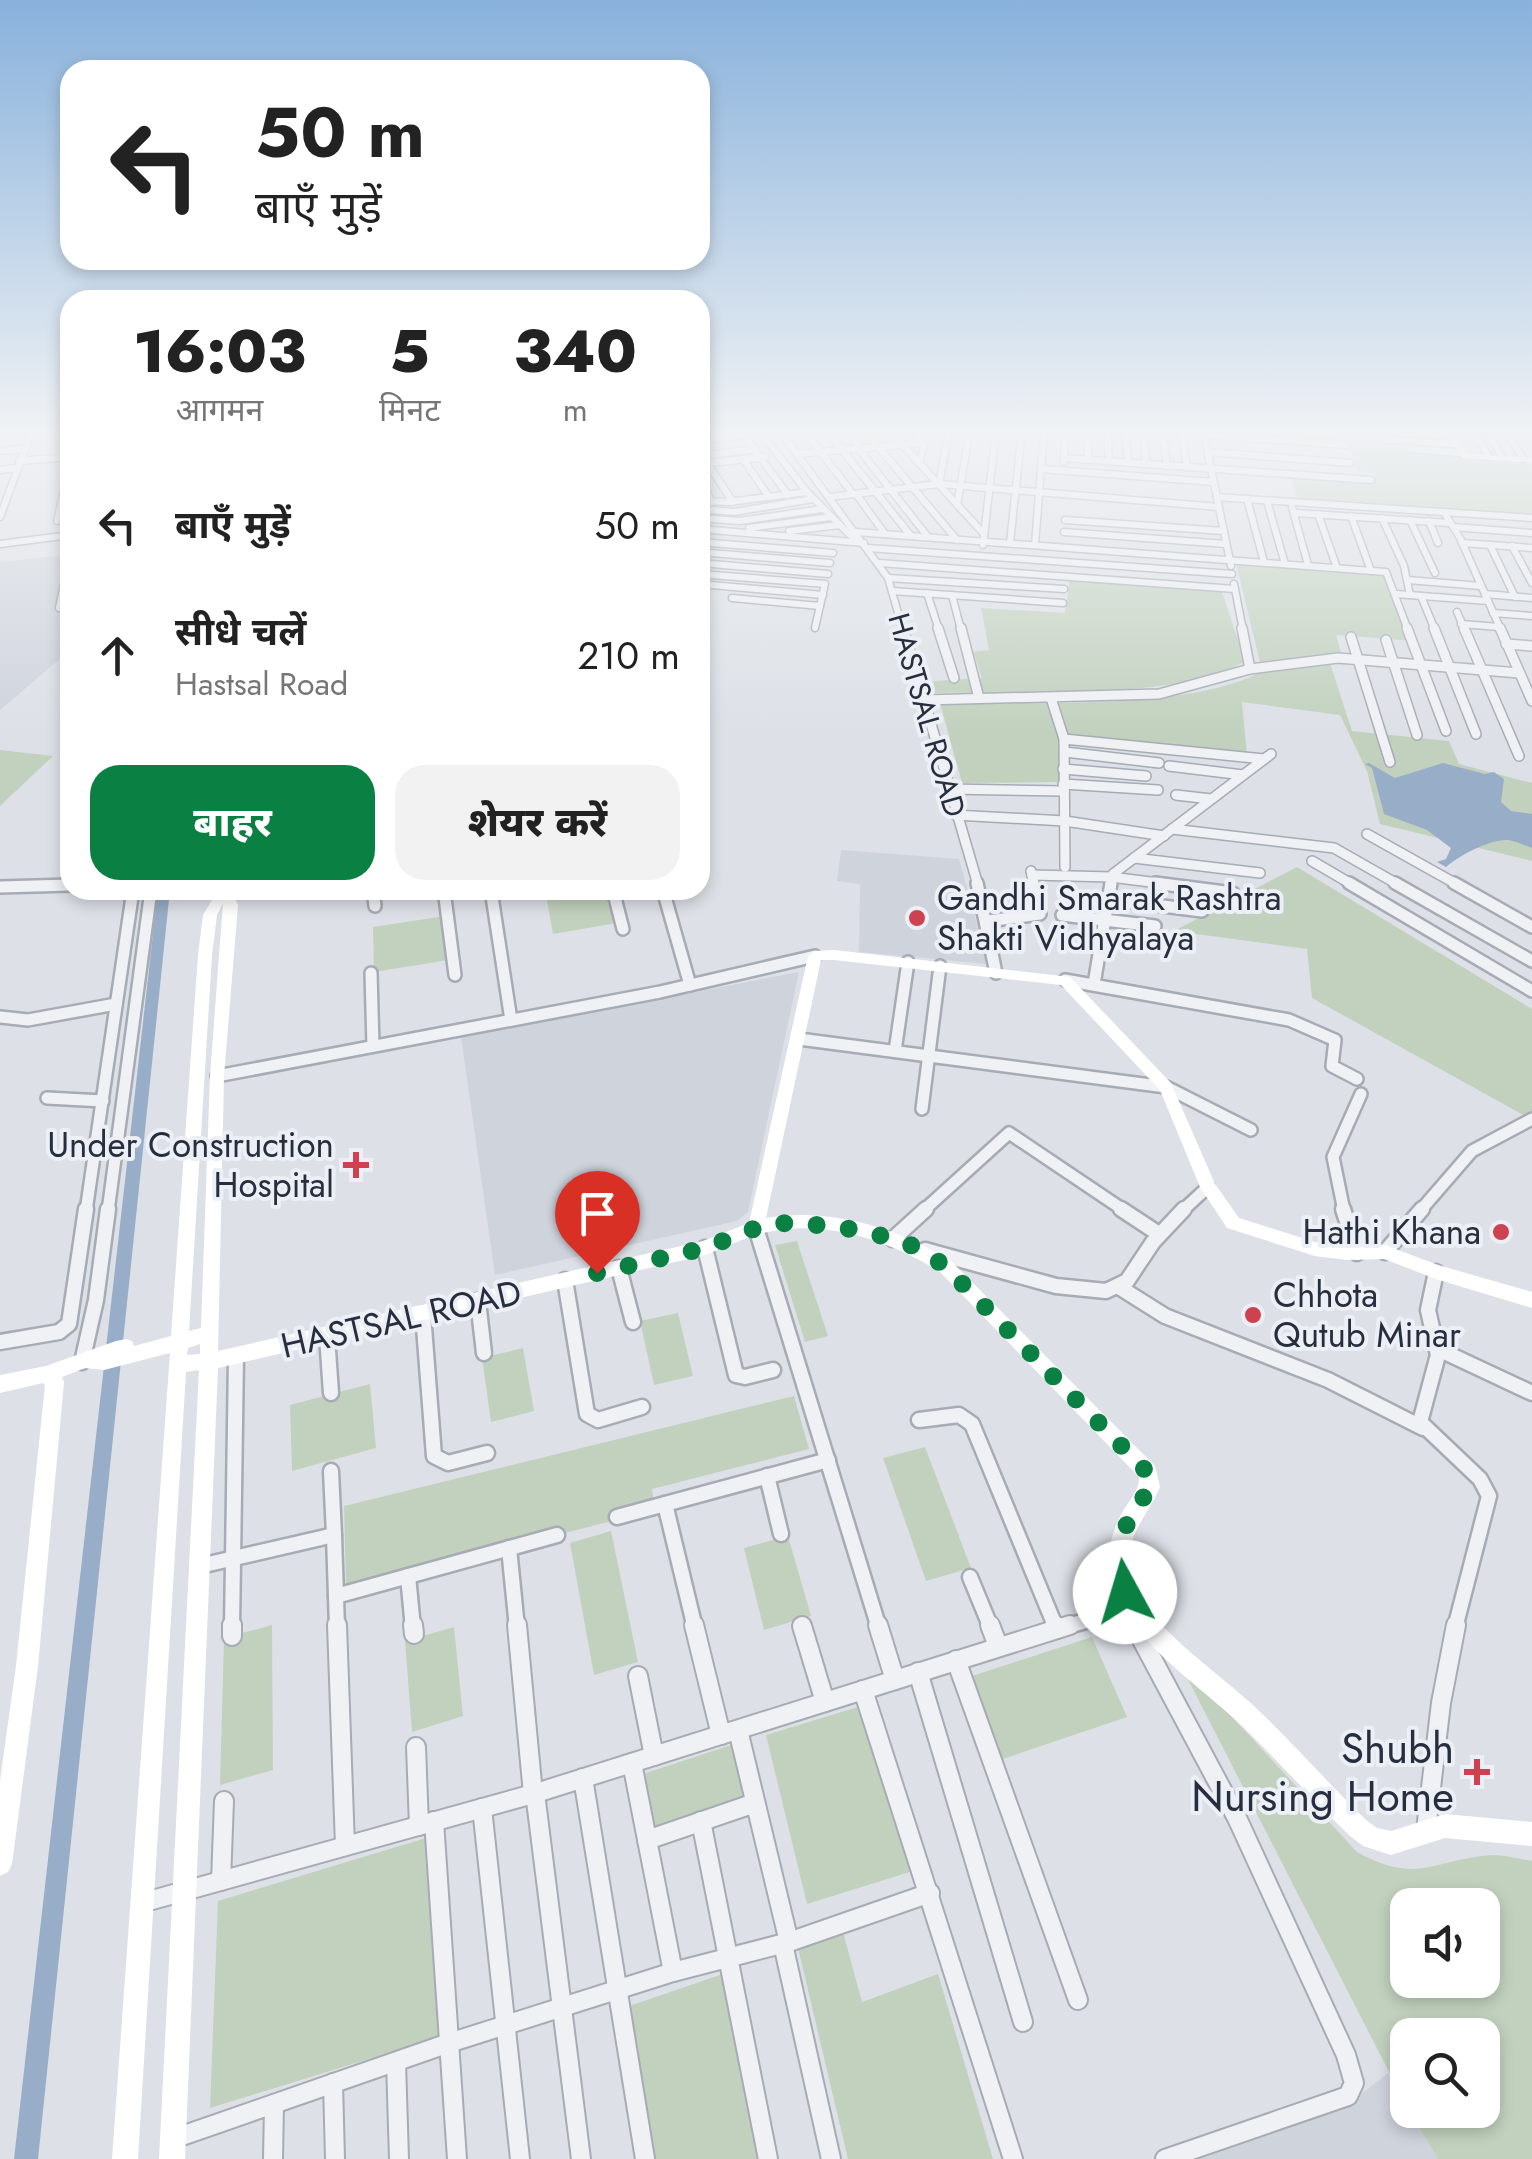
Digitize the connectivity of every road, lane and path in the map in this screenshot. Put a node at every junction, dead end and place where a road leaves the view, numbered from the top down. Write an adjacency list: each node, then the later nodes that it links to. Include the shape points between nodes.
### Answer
1 (766, 531): 31 (street)
2 (794, 531): 23 (street)
3 (848, 531): 33 (street)
4 (854, 531): 33 (street, HASTSAL ROAD)
5 (883, 531): 26 (street)
6 (907, 531): 27 (street)
7 (923, 531): 29 (street)
8 (949, 531): 32 (street)
9 (978, 531): 30 (street)
10 (985, 531): 30 (street)
11 (1011, 531): 35 (street)
12 (1036, 531): 40 (street)
13 (1207, 531): 25 (street)
14 (1255, 531): 50 (street)
15 (1277, 531): 53 (street)
16 (1299, 531): 54 (street)
17 (1324, 531): 55 (street)
18 (1356, 531): 57 (street)
19 (1387, 531): 63 (street)
20 (1415, 531): 60 (street)
21 (1432, 531): 39 (street)
22 (1455, 531): 36 (street)
23 (786, 532)
24 (1064, 532): 38 (street); 43 (street)
25 (1224, 532): 38 (street)
26 (885, 534): 27 (street); 33 (street)
27 (911, 536): 29 (street)
28 (60, 537): 37 (street)
29 (928, 537): 32 (street)
30 (984, 538): 32 (street); 35 (street); 47 (street)
31 (836, 540): 33 (street); 46 (street)
32 (957, 540)
33 (861, 541): 47 (street); 49 (street, HASTSAL ROAD)
34 (710, 543): 46 (street)
35 (1010, 543): 40 (street)
36 (1462, 543): 41 (street); 73 (street)
37 (0, 544)
38 (1226, 544): 48 (street)
39 (1438, 544)
40 (1035, 545): 43 (street)
41 (1490, 545): 42 (street); 79 (street)
42 (1512, 546): 44 (street); 65 (street)
43 (1064, 547): 48 (street)
44 (1532, 548)
45 (710, 553): 52 (street)
46 (832, 554): 52 (street)
47 (982, 556): 56 (street); 59 (street)
48 (1229, 559): 50 (street); 59 (street)
49 (878, 562): 56 (street); 62 (street, HASTSAL ROAD)
50 (1264, 562): 53 (street)
51 (710, 564): 58 (street)
52 (830, 564): 58 (street)
53 (1286, 564): 54 (street)
54 (1308, 566): 55 (street)
55 (1337, 568): 57 (street)
56 (981, 570): 64 (street); 68 (street)
57 (1371, 570): 72 (street, via 1387,573)
58 (828, 574): 66 (street)
59 (1232, 574): 68 (street)
60 (1434, 574)
61 (710, 575): 66 (street)
62 (888, 578): 64 (street); 70 (street, HASTSAL ROAD)
63 (1408, 580): 73 (street); 76 (street)
64 (980, 583): 69 (street); 78 (street)
65 (1532, 583)
66 (826, 584): 74 (street)
67 (710, 585): 74 (street)
68 (1235, 589): 102 (street)
69 (1064, 590)
70 (892, 592): 71 (street); 107 (street, HASTSAL ROAD)
71 (927, 594): 75 (street); 104 (street)
72 (1396, 594): 76 (street); 98 (street)
73 (1485, 594): 77 (street); 79 (street); 87 (street)
74 (823, 595): 84 (street)
75 (952, 595): 78 (street); 105 (street)
76 (1410, 595): 77 (street)
77 (1422, 596): 100 (street)
78 (978, 597): 83 (street)
79 (1516, 597): 81 (street)
80 (732, 598): 84 (street)
81 (1532, 598)
82 (60, 603): 85 (street)
83 (1063, 603)
84 (820, 606): 91 (street)
85 (59, 608)
86 (1457, 612): 89 (street)
87 (1493, 613): 88 (street); 90 (street)
88 (1532, 616)
89 (1462, 624): 90 (street); 103 (street)
90 (1499, 627): 94 (street)
91 (815, 628)
92 (1350, 637): 96 (street)
93 (1386, 640): 97 (street)
94 (1506, 644): 95 (street); 101 (street)
95 (1532, 646)
96 (1357, 659): 97 (street); 102 (street); 115 (street)
97 (1392, 662): 98 (street); 111 (street)
98 (1421, 665): 100 (street); 109 (street)
99 (1532, 665): 101 (street)
100 (1449, 668): 103 (street); 110 (street)
101 (1517, 668): 103 (street); 108 (street)
102 (1250, 669): 106 (street, via 1172,692)
103 (1482, 670): 114 (street)
104 (954, 678)
105 (979, 698): 106 (street); 107 (street)
106 (1051, 698): 112 (street)
107 (922, 700): 120 (street, HASTSAL ROAD)
108 (1532, 701)
109 (1446, 731)
110 (1476, 734)
111 (1417, 735)
112 (1064, 740): 113 (street); 117 (street, via 1268,757)
113 (1064, 752): 116 (street); 117 (street)
114 (1519, 756)
115 (1390, 762)
116 (1063, 768): 118 (street); 119 (street)
117 (1244, 775): 123 (street)
118 (1146, 776)
119 (1063, 788): 120 (street); 121 (street); 125 (street)
120 (948, 790): 124 (street, HASTSAL ROAD)
121 (1158, 790)
122 (1176, 796): 123 (street)
123 (1210, 799): 126 (street)
124 (956, 815): 125 (street); 150 (street, HASTSAL ROAD)
125 (1065, 821): 126 (street); 130 (street)
126 (1168, 833): 128 (street); 155 (street, via 1334,848)
127 (1367, 834): 152 (street)
128 (1134, 858): 131 (street); 132 (street)
129 (1312, 861): 164 (street)
130 (1064, 867)
131 (1260, 873)
132 (1112, 877): 135 (street); 136 (street); 150 (street, via 1032,872 1040,914)
133 (60, 885): 134 (street)
134 (0, 887)
135 (1233, 892)
136 (1108, 899): 147 (street); 149 (street)
137 (132, 900): 165 (street)
138 (150, 900): 204 (street, via 96,1300)
139 (219, 900): 199 (street, via 204,956)
140 (228, 900): 172 (street)
141 (374, 900): 146 (street)
142 (445, 900): 160 (street)
143 (492, 900): 167 (street)
144 (616, 900): 153 (street)
145 (666, 900): 163 (street)
146 (375, 906)
147 (1202, 910)
148 (1062, 914): 149 (street)
149 (1104, 919): 151 (street); 162 (street)
150 (988, 921): 158 (street, HASTSAL ROAD)
151 (1155, 926)
152 (1532, 927)
153 (623, 929)
154 (814, 956): 156 (street); 163 (street); 168 (street)
155 (1532, 961)
156 (908, 962): 157 (street); 170 (street)
157 (940, 966): 158 (street); 171 (street)
158 (996, 972): 161 (street)
159 (371, 973): 169 (street)
160 (455, 975)
161 (1065, 980): 162 (street); 174 (street)
162 (1094, 984): 173 (street, via 1297,1022 1335,1040 1332,1066)
163 (690, 985): 167 (street)
164 (1532, 991)
165 (116, 1004): 166 (street, via 28,1020); 177 (street)
166 (0, 1018)
167 (511, 1020): 169 (street)
168 (798, 1039): 170 (street); 182 (street)
169 (374, 1046): 172 (street)
170 (895, 1052): 171 (street)
171 (928, 1055): 174 (street); 178 (street)
172 (218, 1076): 197 (street)
173 (1357, 1079)
174 (1166, 1087): 180 (street); 181 (street)
175 (1361, 1094): 188 (street, via 1334,1157)
176 (47, 1098): 177 (street)
177 (103, 1101): 200 (street, via 69,1324 59,1332)
178 (922, 1109)
179 (1532, 1119): 187 (street, via 1472,1152)
180 (1252, 1130)
181 (1208, 1187): 183 (street); 188 (street, via 1223,1214 1243,1229)
182 (756, 1228): 184 (street, HASTSAL ROAD, via 836,1226); 185 (street, HASTSAL ROAD); 216 (street)
183 (1159, 1234): 184 (street, via 1008,1133); 192 (street)
184 (892, 1238): 186 (street, HASTSAL ROAD)
185 (705, 1248): 189 (street, HASTSAL ROAD); 207 (street, via 736,1375)
186 (921, 1249): 192 (street, via 1033,1283 1098,1292); 230 (street, HASTSAL ROAD, via 1020,1339 1148,1473 1150,1488 1124,1526 1119,1553)
187 (1385, 1252): 188 (street); 190 (street)
188 (1357, 1253)
189 (619, 1268): 191 (street, HASTSAL ROAD); 196 (street)
190 (1436, 1272): 193 (street); 201 (street, via 1428,1310)
191 (564, 1280): 194 (street, HASTSAL ROAD); 212 (street, via 587,1414 598,1420)
192 (1120, 1288): 214 (street, via 1165,1316 1328,1380)
193 (1532, 1300)
194 (478, 1301): 195 (street, HASTSAL ROAD); 202 (street)
195 (423, 1314): 198 (street, HASTSAL ROAD); 215 (street, via 434,1456 448,1463)
196 (633, 1322)
197 (208, 1334): 199 (street); 205 (street)
198 (328, 1336): 203 (street, HASTSAL ROAD); 210 (street)
199 (179, 1341): 204 (street); 206 (street)
200 (0, 1342)
201 (1438, 1349): 211 (street); 214 (street)
202 (484, 1353)
203 (236, 1357): 205 (street, HASTSAL ROAD); 225 (street)
204 (95, 1359): 208 (street)
205 (207, 1361): 206 (street, HASTSAL ROAD); 226 (street)
206 (178, 1366): 261 (street)
207 (773, 1370)
208 (46, 1374): 209 (street); 257 (street, via 55,1385)
209 (0, 1384)
210 (331, 1393)
211 (1532, 1393)
212 (642, 1407)
213 (919, 1420): 232 (street, via 959,1414 972,1424)
214 (1423, 1428): 253 (street, via 1480,1479 1489,1496 1445,1676)
215 (487, 1452)
216 (828, 1460): 218 (street); 239 (street)
217 (330, 1471): 223 (street)
218 (767, 1476): 219 (street); 221 (street)
219 (665, 1504): 220 (street); 242 (street)
220 (617, 1517)
221 (781, 1534)
222 (557, 1535): 224 (street)
223 (334, 1536): 225 (street); 229 (street)
224 (509, 1548): 227 (street); 247 (street)
225 (234, 1557): 226 (street); 234 (street)
226 (200, 1566): 259 (street)
227 (408, 1576): 229 (street); 233 (street)
228 (970, 1577): 235 (street)
229 (336, 1596): 256 (street)
230 (1134, 1615): 232 (street); 253 (street, via 1248,1715 1371,1838 1392,1844); 286 (street, via 1237,1818 1354,2083 1338,2100)
231 (802, 1626): 241 (street)
232 (1058, 1629): 235 (street)
233 (414, 1634)
234 (232, 1636)
235 (998, 1646): 236 (street)
236 (956, 1660): 237 (street); 266 (street)
237 (918, 1672): 239 (street); 268 (street)
238 (638, 1676): 244 (street)
239 (895, 1680): 240 (street)
240 (863, 1690): 241 (street); 260 (street)
241 (824, 1702): 242 (street)
242 (729, 1732): 244 (street); 249 (street)
243 (416, 1747): 252 (street)
244 (654, 1756): 245 (street)
245 (632, 1763): 246 (street); 255 (street)
246 (583, 1778): 247 (street); 265 (street)
247 (534, 1793): 250 (street); 267 (street)
248 (224, 1801): 258 (street)
249 (755, 1803): 251 (street); 262 (street)
250 (482, 1808): 252 (street); 269 (street)
251 (700, 1820): 255 (street); 263 (street)
252 (426, 1823): 256 (street); 270 (street)
253 (1426, 1830): 254 (street)
254 (1532, 1834)
255 (647, 1840): 264 (street)
256 (344, 1846): 258 (street)
257 (0, 1860)
258 (221, 1881): 259 (street)
259 (186, 1891): 261 (street); 274 (street)
260 (930, 1892): 262 (street); 285 (street)
261 (145, 1902): 275 (street)
262 (786, 1943): 263 (street); 284 (street)
263 (729, 1958): 264 (street); 283 (street)
264 (673, 1972): 265 (street)
265 (616, 1991): 267 (street); 282 (street)
266 (1078, 2000)
267 (563, 2010): 269 (street); 281 (street)
268 (1023, 2022)
269 (507, 2028): 270 (street); 280 (street)
270 (449, 2043): 271 (street); 279 (street)
271 (396, 2062): 272 (street); 278 (street)
272 (333, 2083): 273 (street); 277 (street)
273 (274, 2104): 274 (street); 276 (street)
274 (172, 2149)
275 (126, 2159)
276 (273, 2159)
277 (335, 2159)
278 (399, 2159)
279 (457, 2159)
280 (520, 2159)
281 (581, 2159)
282 (645, 2159)
283 (768, 2159)
284 (831, 2159)
285 (1013, 2159)
286 (1165, 2159)

